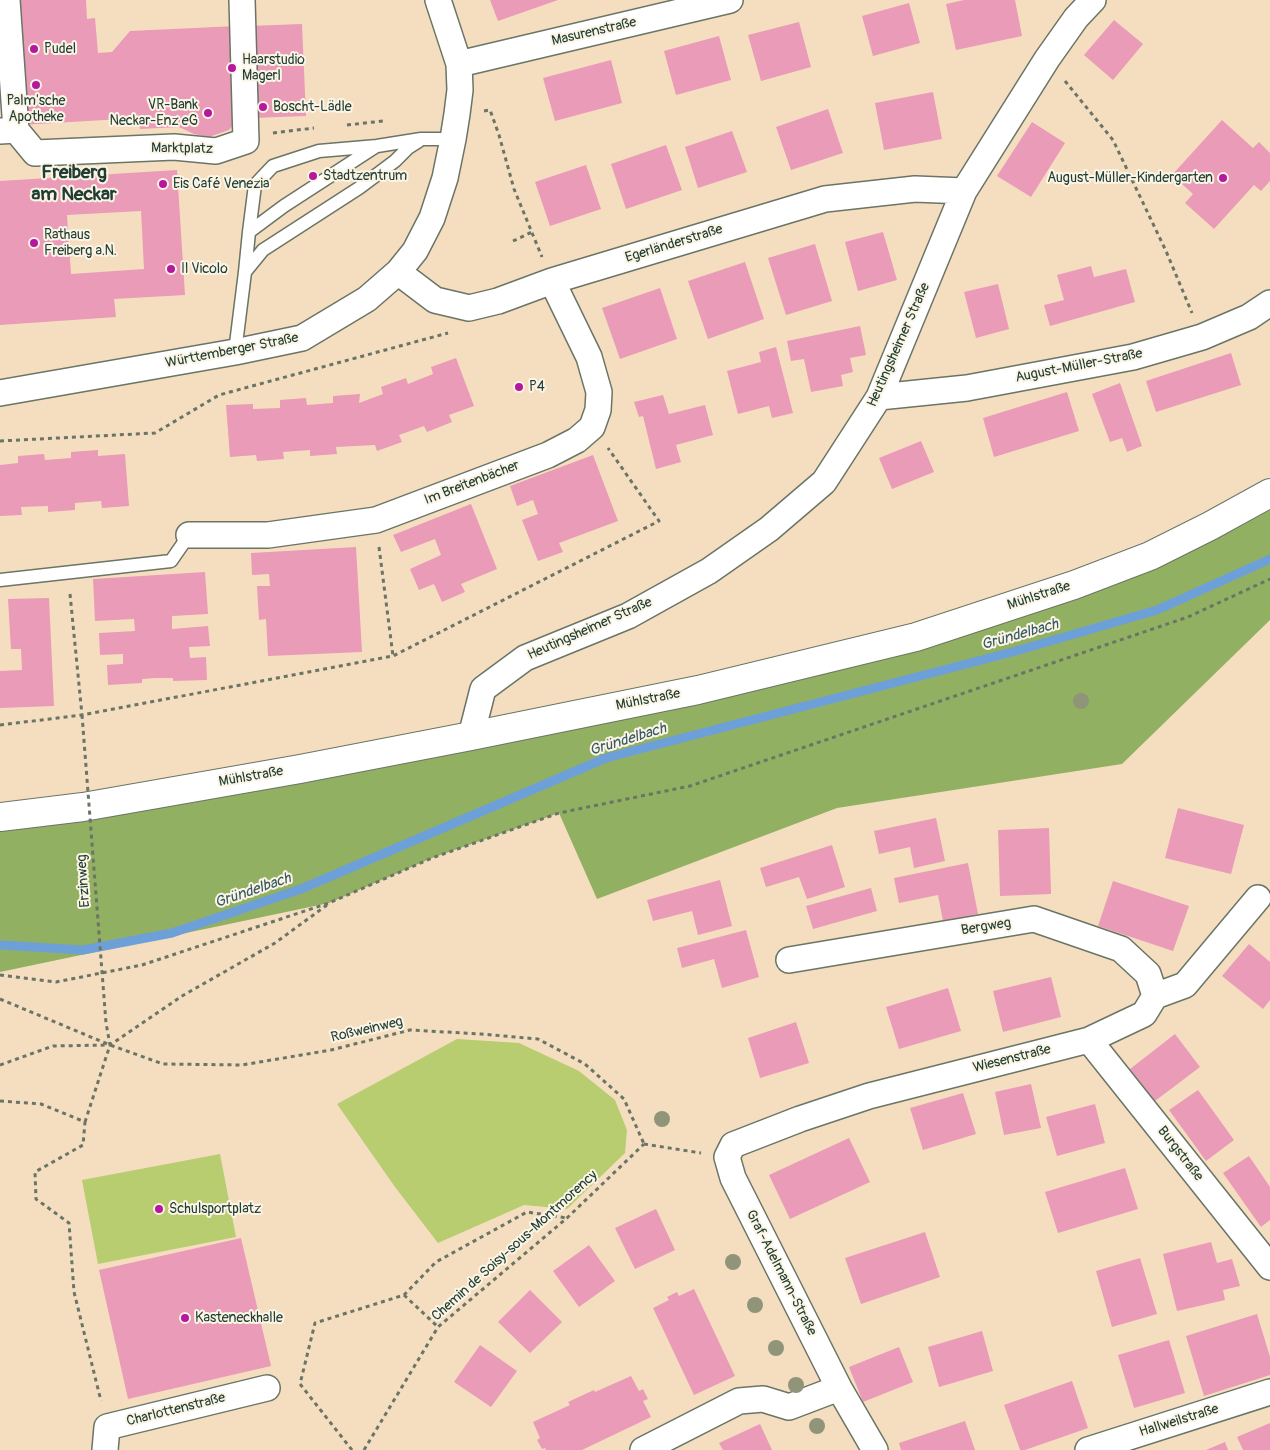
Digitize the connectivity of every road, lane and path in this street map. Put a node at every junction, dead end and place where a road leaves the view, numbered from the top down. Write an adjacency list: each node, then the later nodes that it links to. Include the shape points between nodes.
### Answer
1 (7, 0): 9 (street, Marktplatz)
2 (242, 0): 9 (street, Marktplatz, via 246,141 216,151 174,147 35,153)
3 (438, 0): 7 (street, Württemberger Straße)
4 (730, 0): 7 (street, Masurenstraße)
5 (1080, 6): 6 (street, Heutingsheimer Straße)
6 (1047, 59): 13 (street, Heutingsheimer Straße); 22 (path, via 1113,140 1166,251)
7 (459, 64): 8 (street, Württemberger Straße)
8 (457, 114): 11 (street, Württemberger Straße); 15 (path, via 490,110 514,189)
9 (8, 130)
10 (421, 139): 11 (lane); 12 (lane); 17 (lane, via 359,188 263,250)
11 (453, 139): 18 (street, Württemberger Straße, via 432,218 415,251)
12 (377, 146): 14 (lane); 14 (lane, via 319,151 273,166 255,185)
13 (964, 191): 19 (street, Egerländerstraße, via 915,189 825,199); 25 (street, Heutingsheimer Straße)
14 (249, 232): 17 (lane)
15 (532, 232): 16 (path); 19 (path)
16 (513, 241)
17 (245, 272): 23 (lane)
18 (398, 272): 21 (street, Egerländerstraße, via 435,300); 23 (street, Württemberger Straße, via 367,299 302,338)
19 (552, 281): 21 (street, Egerländerstraße); 26 (street, via 589,357 599,392 598,410)
20 (1270, 303): 22 (street, August-Müller-Straße, via 1249,317)
21 (469, 308): 27 (path, via 460,329 219,395 156,433)
22 (1202, 337): 25 (street, August-Müller-Straße, via 1114,361 967,388)
23 (235, 352): 24 (street, Württemberger Straße)
24 (0, 393)
25 (879, 397): 37 (street, Heutingsheimer Straße, via 824,482 769,529 709,571 628,616 525,658 483,689)
26 (592, 427): 29 (street, Im Breitenbächer, via 577,440 548,455); 34 (path, via 659,521)
27 (0, 442)
28 (1270, 493): 37 (main road, Mühlstraße, via 1150,556 1074,585 916,636 698,690)
29 (376, 520): 30 (street, Im Breitenbächer, via 268,535); 34 (path)
30 (189, 535): 31 (lane, via 170,562)
31 (68, 572): 33 (lane); 35 (path, Erzinweg)
32 (1270, 579): 40 (path, via 1188,617 690,786 559,813 432,858)
33 (0, 580)
34 (393, 656): 35 (path)
35 (82, 715): 36 (path); 46 (path, Erzinweg, bridge)
36 (0, 725)
37 (471, 736): 38 (main road, Mühlstraße, via 83,807)
38 (0, 817)
39 (1258, 898): 43 (street, via 1185,986)
40 (329, 903): 42 (path, via 142,966 56,982); 46 (path, via 275,943 182,996)
41 (789, 960): 43 (street, Bergweg, via 1034,919 1121,949 1148,974)
42 (0, 975)
43 (1155, 996): 45 (street, Wiesenstraße, via 1144,1014)
44 (0, 999): 46 (path, Roßweinweg)
45 (1089, 1040): 51 (street, Wiesenstraße, via 869,1096 733,1145); 53 (street, Burgstraße)
46 (110, 1045): 47 (path, via 53,1046); 49 (path); 50 (path, Roßweinweg, via 163,1064 242,1065 331,1050 410,1030 538,1039 585,1064 624,1099)
47 (0, 1066)
48 (0, 1101): 49 (path, via 40,1104)
49 (85, 1122): 59 (path, via 83,1145 35,1172 36,1199 69,1223 74,1292)
50 (644, 1144): 51 (path); 52 (path, Chemin de Soisy-sous-Montmorency)
51 (727, 1158): 57 (street, Graf-Adelmann-Straße, via 733,1178)
52 (566, 1218): 54 (path, via 527,1212 436,1262); 55 (path, Chemin de Soisy-sous-Montmorency)
53 (1270, 1267)
54 (404, 1295): 55 (path); 60 (path, via 315,1323 300,1384)
55 (438, 1327): 61 (path, Chemin de Soisy-sous-Montmorency)
56 (267, 1388): 59 (street, Charlottenstraße)
57 (839, 1388): 62 (street, via 789,1407 763,1399 739,1401); 63 (street, Graf-Adelmann-Straße)
58 (1270, 1392): 64 (street, Hallweilstraße)
59 (106, 1438)
60 (352, 1450)
61 (364, 1450)
62 (643, 1450)
63 (875, 1450)
64 (1088, 1450)

